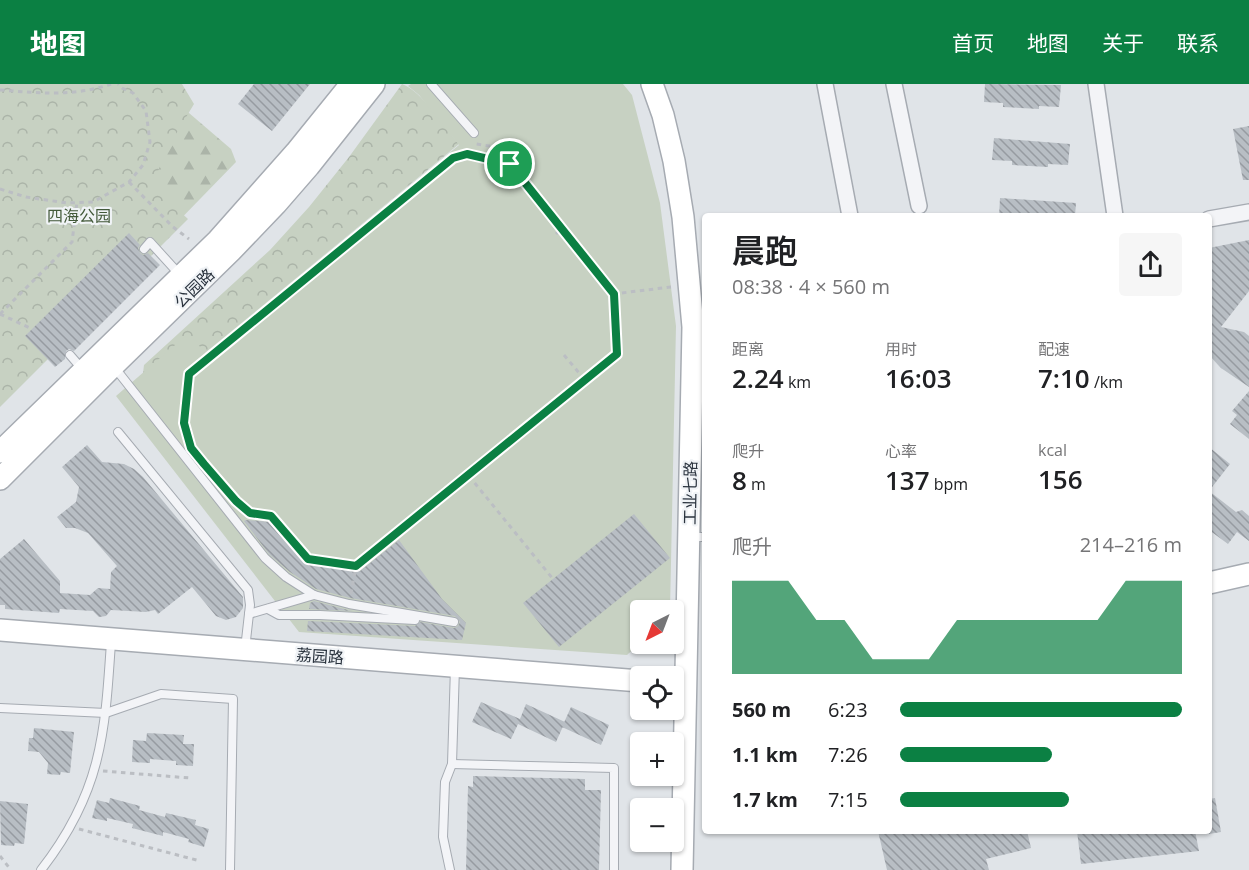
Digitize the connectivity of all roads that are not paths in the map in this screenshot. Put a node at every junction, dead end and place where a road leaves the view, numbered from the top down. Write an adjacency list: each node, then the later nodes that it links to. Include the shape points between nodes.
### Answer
1 (351, 84): 15 (street, 公园路, via 259,195)
2 (375, 84): 17 (street, 公园路, via 309,166 231,251)
3 (430, 84): 8 (lane)
4 (652, 84): 16 (street, 工业七路, via 674,161 689,285)
5 (825, 84): 11 (street)
6 (894, 84): 9 (street)
7 (1096, 84): 12 (street)
8 (474, 133)
9 (919, 206)
10 (1249, 212): 13 (street)
11 (849, 213)
12 (1115, 213)
13 (1212, 218)
14 (144, 249): 15 (lane, via 150,242)
15 (181, 276): 17 (street, 公园路)
16 (699, 325): 21 (street, 工业七路)
17 (108, 359): 19 (street, 公园路, via 77,363); 20 (street, 公园路); 24 (lane, via 265,558)
18 (118, 432): 26 (lane, via 248,590)
19 (0, 452)
20 (0, 479)
21 (697, 537): 34 (street, 工业七路)
22 (1249, 574): 23 (street)
23 (1212, 582)
24 (315, 595): 25 (lane); 28 (lane)
25 (268, 609): 26 (lane); 27 (lane, via 279,615)
26 (249, 614): 31 (lane)
27 (428, 621)
28 (454, 622)
29 (0, 630): 30 (street, 荔园路)
30 (111, 640): 31 (street, 荔园路); 36 (lane)
31 (245, 650): 32 (street, 荔园路)
32 (455, 667): 33 (street, 荔园路); 37 (lane)
33 (630, 680)
34 (688, 683): 42 (street, 工业七路)
35 (0, 708): 36 (lane)
36 (106, 713): 38 (lane, via 89,789 71,827); 39 (lane, via 161,694 233,699)
37 (452, 764): 40 (lane, via 445,782 442,837); 41 (lane, via 614,768)
38 (41, 870)
39 (230, 870)
40 (450, 870)
41 (614, 870)
42 (682, 870)

